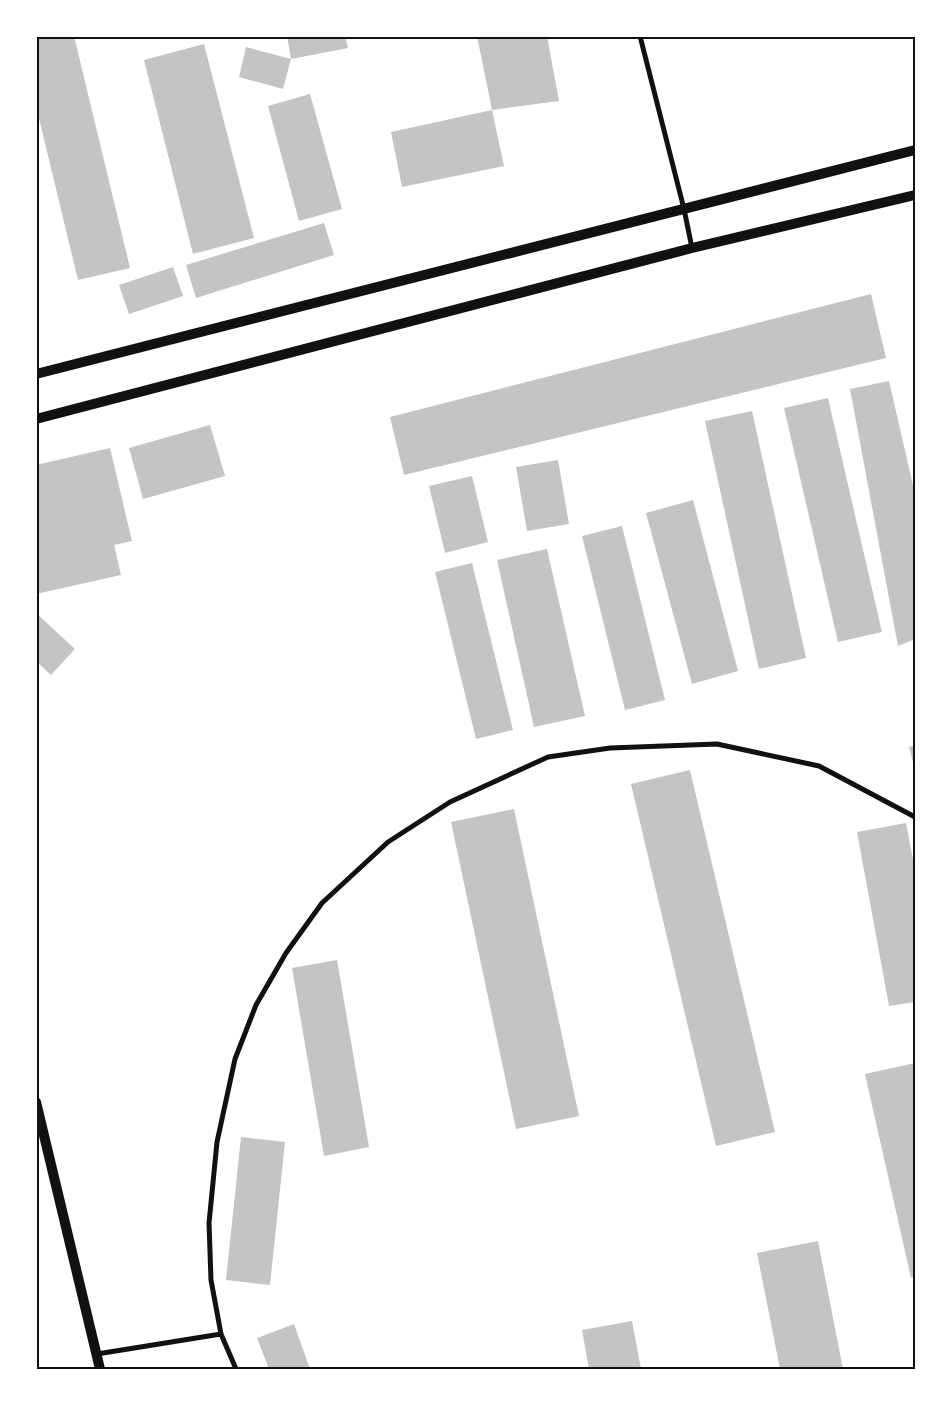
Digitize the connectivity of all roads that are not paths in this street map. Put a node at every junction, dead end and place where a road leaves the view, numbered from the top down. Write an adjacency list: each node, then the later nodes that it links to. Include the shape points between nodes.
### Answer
1 (640, 36): 4 (street)
2 (915, 150): 4 (main road)
3 (915, 195): 5 (main road)
4 (684, 209): 5 (street); 6 (main road)
5 (692, 248): 7 (main road)
6 (36, 374)
7 (36, 419)
8 (915, 817): 10 (street, via 819,766 717,744 610,748 548,757 450,802 388,842 322,903 286,953 256,1005 235,1060 217,1142 209,1223 211,1280)
9 (36, 1102): 11 (main road)
10 (221, 1334): 11 (street); 13 (street)
11 (96, 1354): 12 (main road)
12 (100, 1369)
13 (236, 1369)

